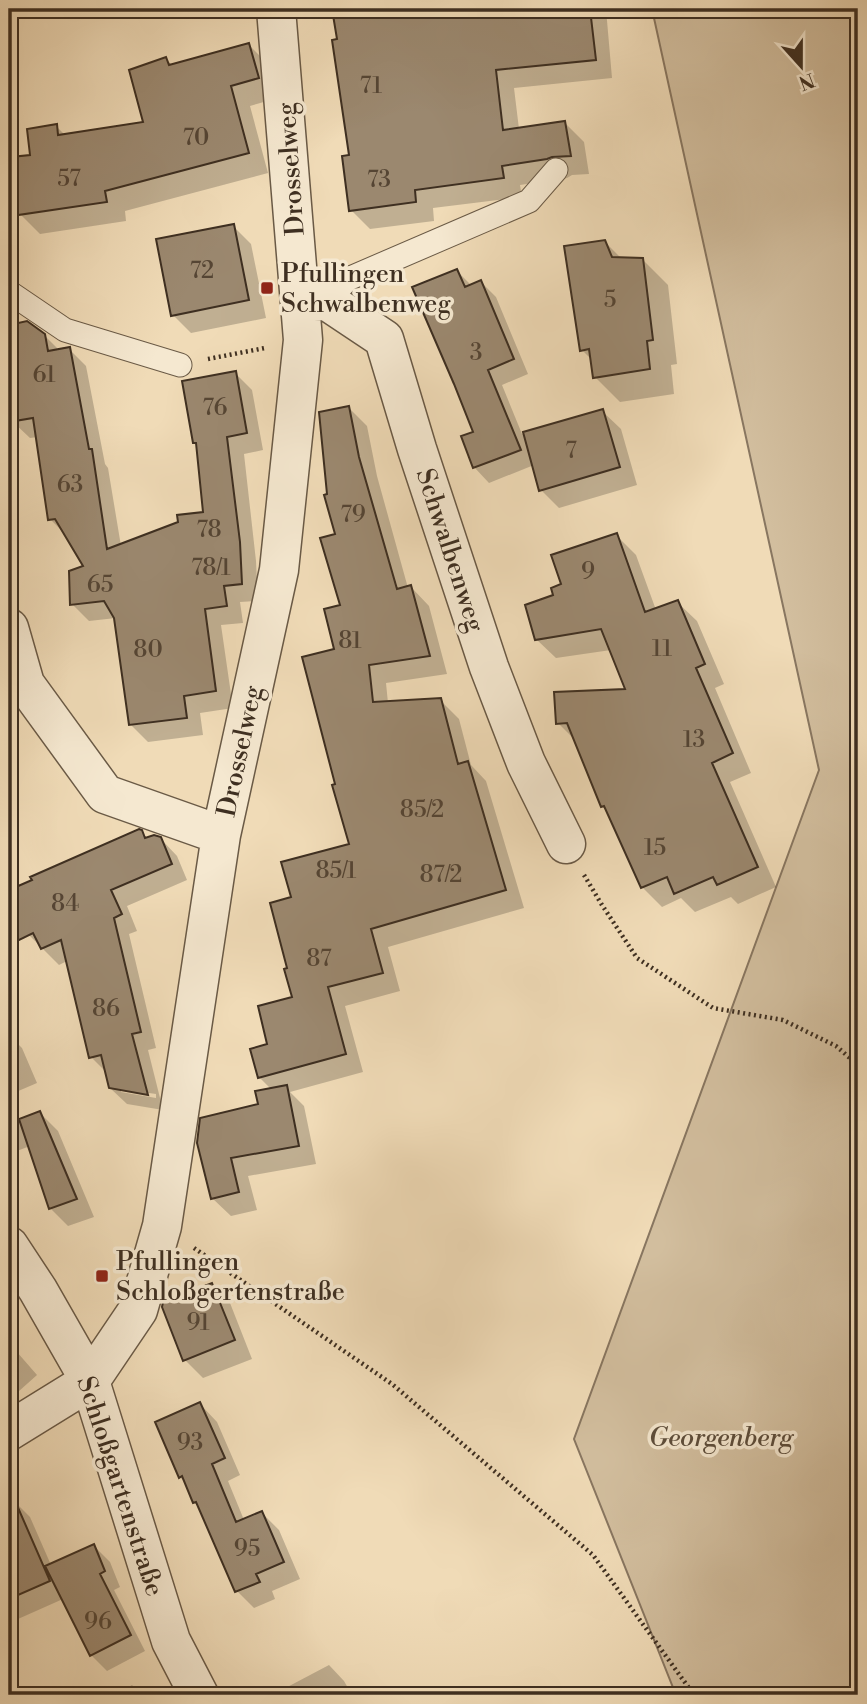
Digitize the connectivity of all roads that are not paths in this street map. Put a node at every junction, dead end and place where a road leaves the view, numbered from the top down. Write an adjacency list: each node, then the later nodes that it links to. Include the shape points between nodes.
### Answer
1 (276, 9): 4 (street, Drosselweg)
2 (556, 170): 4 (lane, via 529,201 348,279)
3 (9, 292): 5 (lane, via 65,330)
4 (313, 301): 7 (street, Drosselweg, via 303,340 279,570); 8 (street, Schwalbenweg, via 384,339 489,667 526,764)
5 (180, 365)
6 (9, 628): 7 (street, via 25,684 105,794)
7 (220, 835): 10 (street, Drosselweg, via 162,1226 138,1310)
8 (566, 844)
9 (9, 1246): 10 (street, Schloßgartenstraße)
10 (90, 1381): 11 (street, Drosselweg); 12 (street, Schloßgartenstraße, via 171,1641)
11 (9, 1431)
12 (199, 1695)

